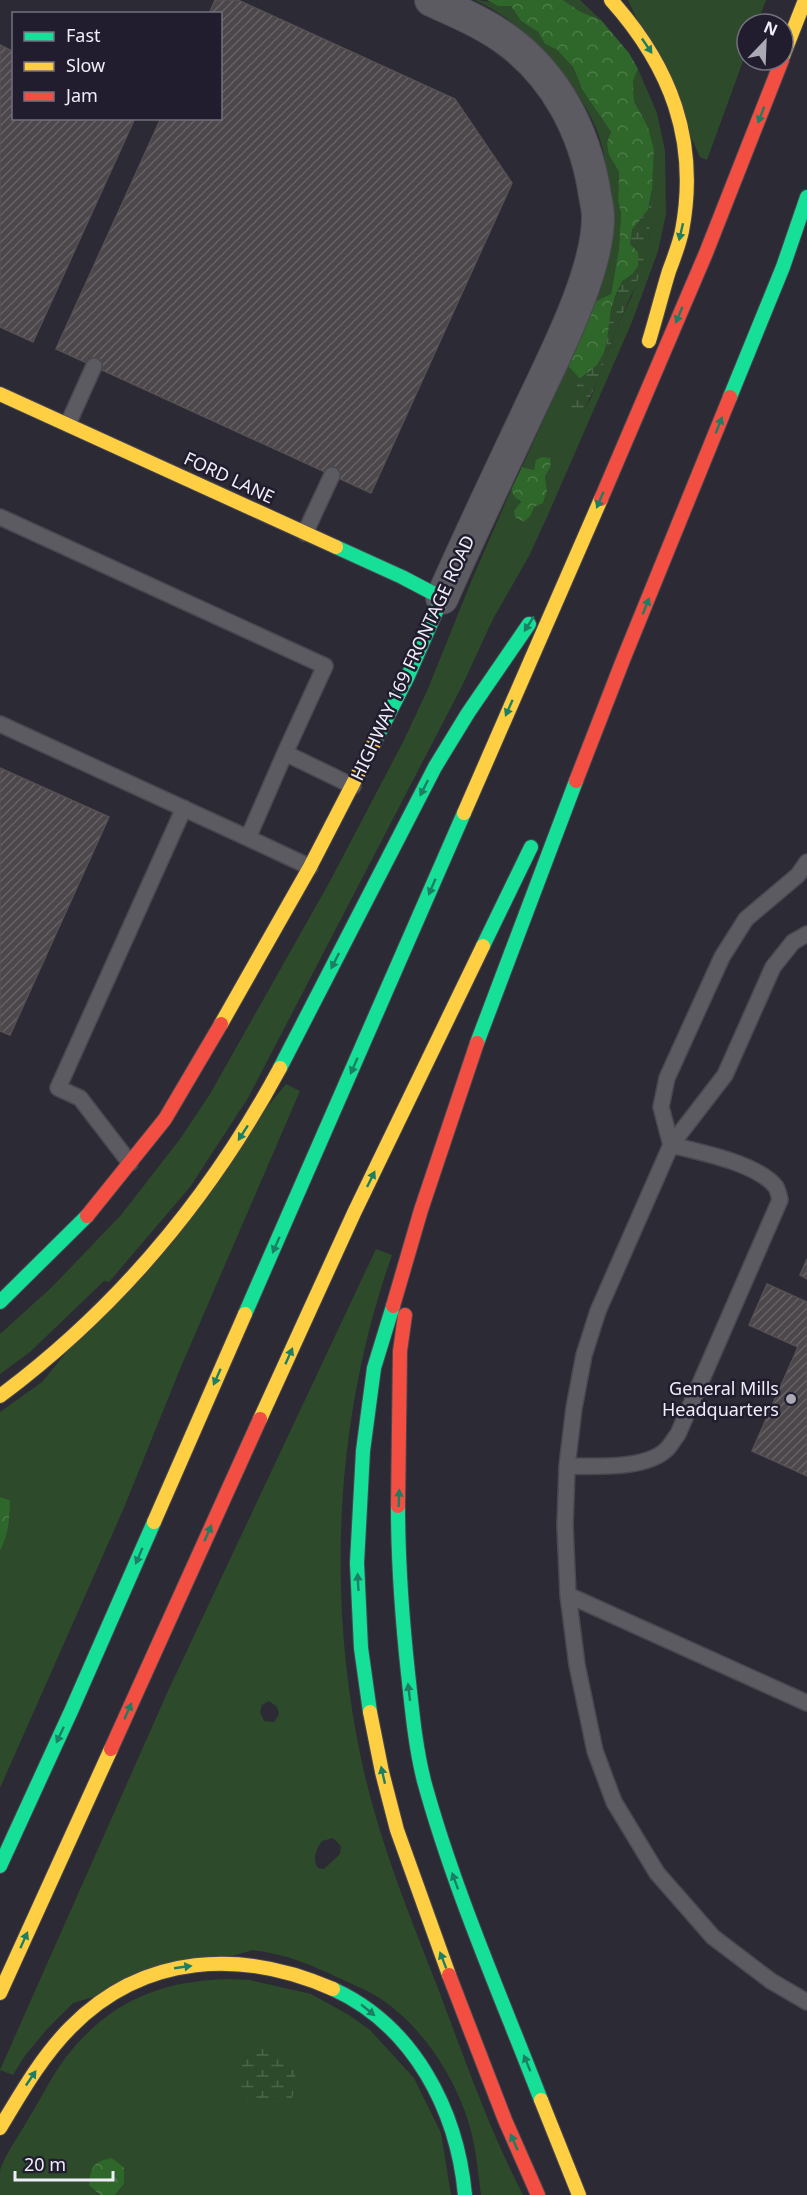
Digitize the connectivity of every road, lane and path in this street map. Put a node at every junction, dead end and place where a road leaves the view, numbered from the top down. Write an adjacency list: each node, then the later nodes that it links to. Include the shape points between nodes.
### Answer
1 (431, 0): 17 (street, HIGHWAY 169 FRONTAGE ROAD, via 507,40 557,92 577,127 590,167 598,216 583,286 558,348)
2 (611, 0): 12 (main road, one-way to 12, via 634,26 664,74 685,142 687,185 682,232)
3 (805, 0): 4 (main road)
4 (795, 25)
5 (777, 72): 12 (main road, one-way to 12, via 706,253)
6 (807, 197): 8 (main road)
7 (799, 255): 8 (main road)
8 (783, 267): 18 (main road, one-way to 8)
9 (94, 366): 11 (lane)
10 (0, 394): 11 (main road, FORD LANE)
11 (68, 424): 15 (main road, FORD LANE)
12 (617, 460): 16 (main road, one-way to 16)
13 (332, 475): 15 (lane)
14 (0, 517): 20 (lane, via 325,666)
15 (305, 533): 17 (main road, FORD LANE)
16 (584, 539): 33 (main road, one-way to 33, via 436,766 282,1063 212,1180 175,1229 120,1290 49,1358); 37 (main road, one-way to 37)
17 (442, 598): 21 (main road, HIGHWAY 169 FRONTAGE ROAD)
18 (623, 660): 22 (main road); 31 (main road, via 505,966)
19 (0, 724): 23 (lane)
20 (285, 753): 21 (lane); 25 (lane)
21 (353, 786): 27 (main road, HIGHWAY 169 FRONTAGE ROAD)
22 (555, 798)
23 (184, 808): 25 (lane); 30 (lane, via 58,1088 80,1098)
24 (539, 830): 38 (main road, one-way to 24, via 354,1213)
25 (248, 838): 27 (lane)
26 (807, 862): 29 (lane, via 798,875 746,919 722,957 667,1078 661,1107)
27 (310, 867): 30 (main road, HIGHWAY 169 FRONTAGE ROAD, via 191,1077 165,1119)
28 (807, 934): 29 (lane, via 793,942 773,967 725,1075)
29 (671, 1145): 34 (lane, via 598,1311 584,1355); 34 (lane, via 739,1164 763,1176 777,1188 780,1200 678,1434 666,1450 645,1461 617,1466)
30 (130, 1163): 32 (main road, HIGHWAY 169 FRONTAGE ROAD, via 79,1226)
31 (421, 1209): 42 (main road, one-way to 31, via 438,1947 397,1830 369,1706 362,1648 357,1563 363,1451 372,1378); 43 (main road, one-way to 31, via 454,1879 424,1779 414,1730 398,1544 400,1351)
32 (0, 1302)
33 (0, 1396)
34 (567, 1467): 35 (lane)
35 (568, 1595): 36 (lane); 39 (lane, via 595,1751 614,1802 657,1873 713,1937 771,1981)
36 (807, 1702)
37 (0, 1866)
38 (0, 1993)
39 (807, 2002)
40 (0, 2128): 41 (main road, one-way to 41, via 50,2050 72,2023 97,2003 129,1984 168,1969 215,1963 255,1965 332,1988 358,2002 408,2046 425,2070 454,2128)
41 (465, 2195)
42 (538, 2195)
43 (579, 2195)

